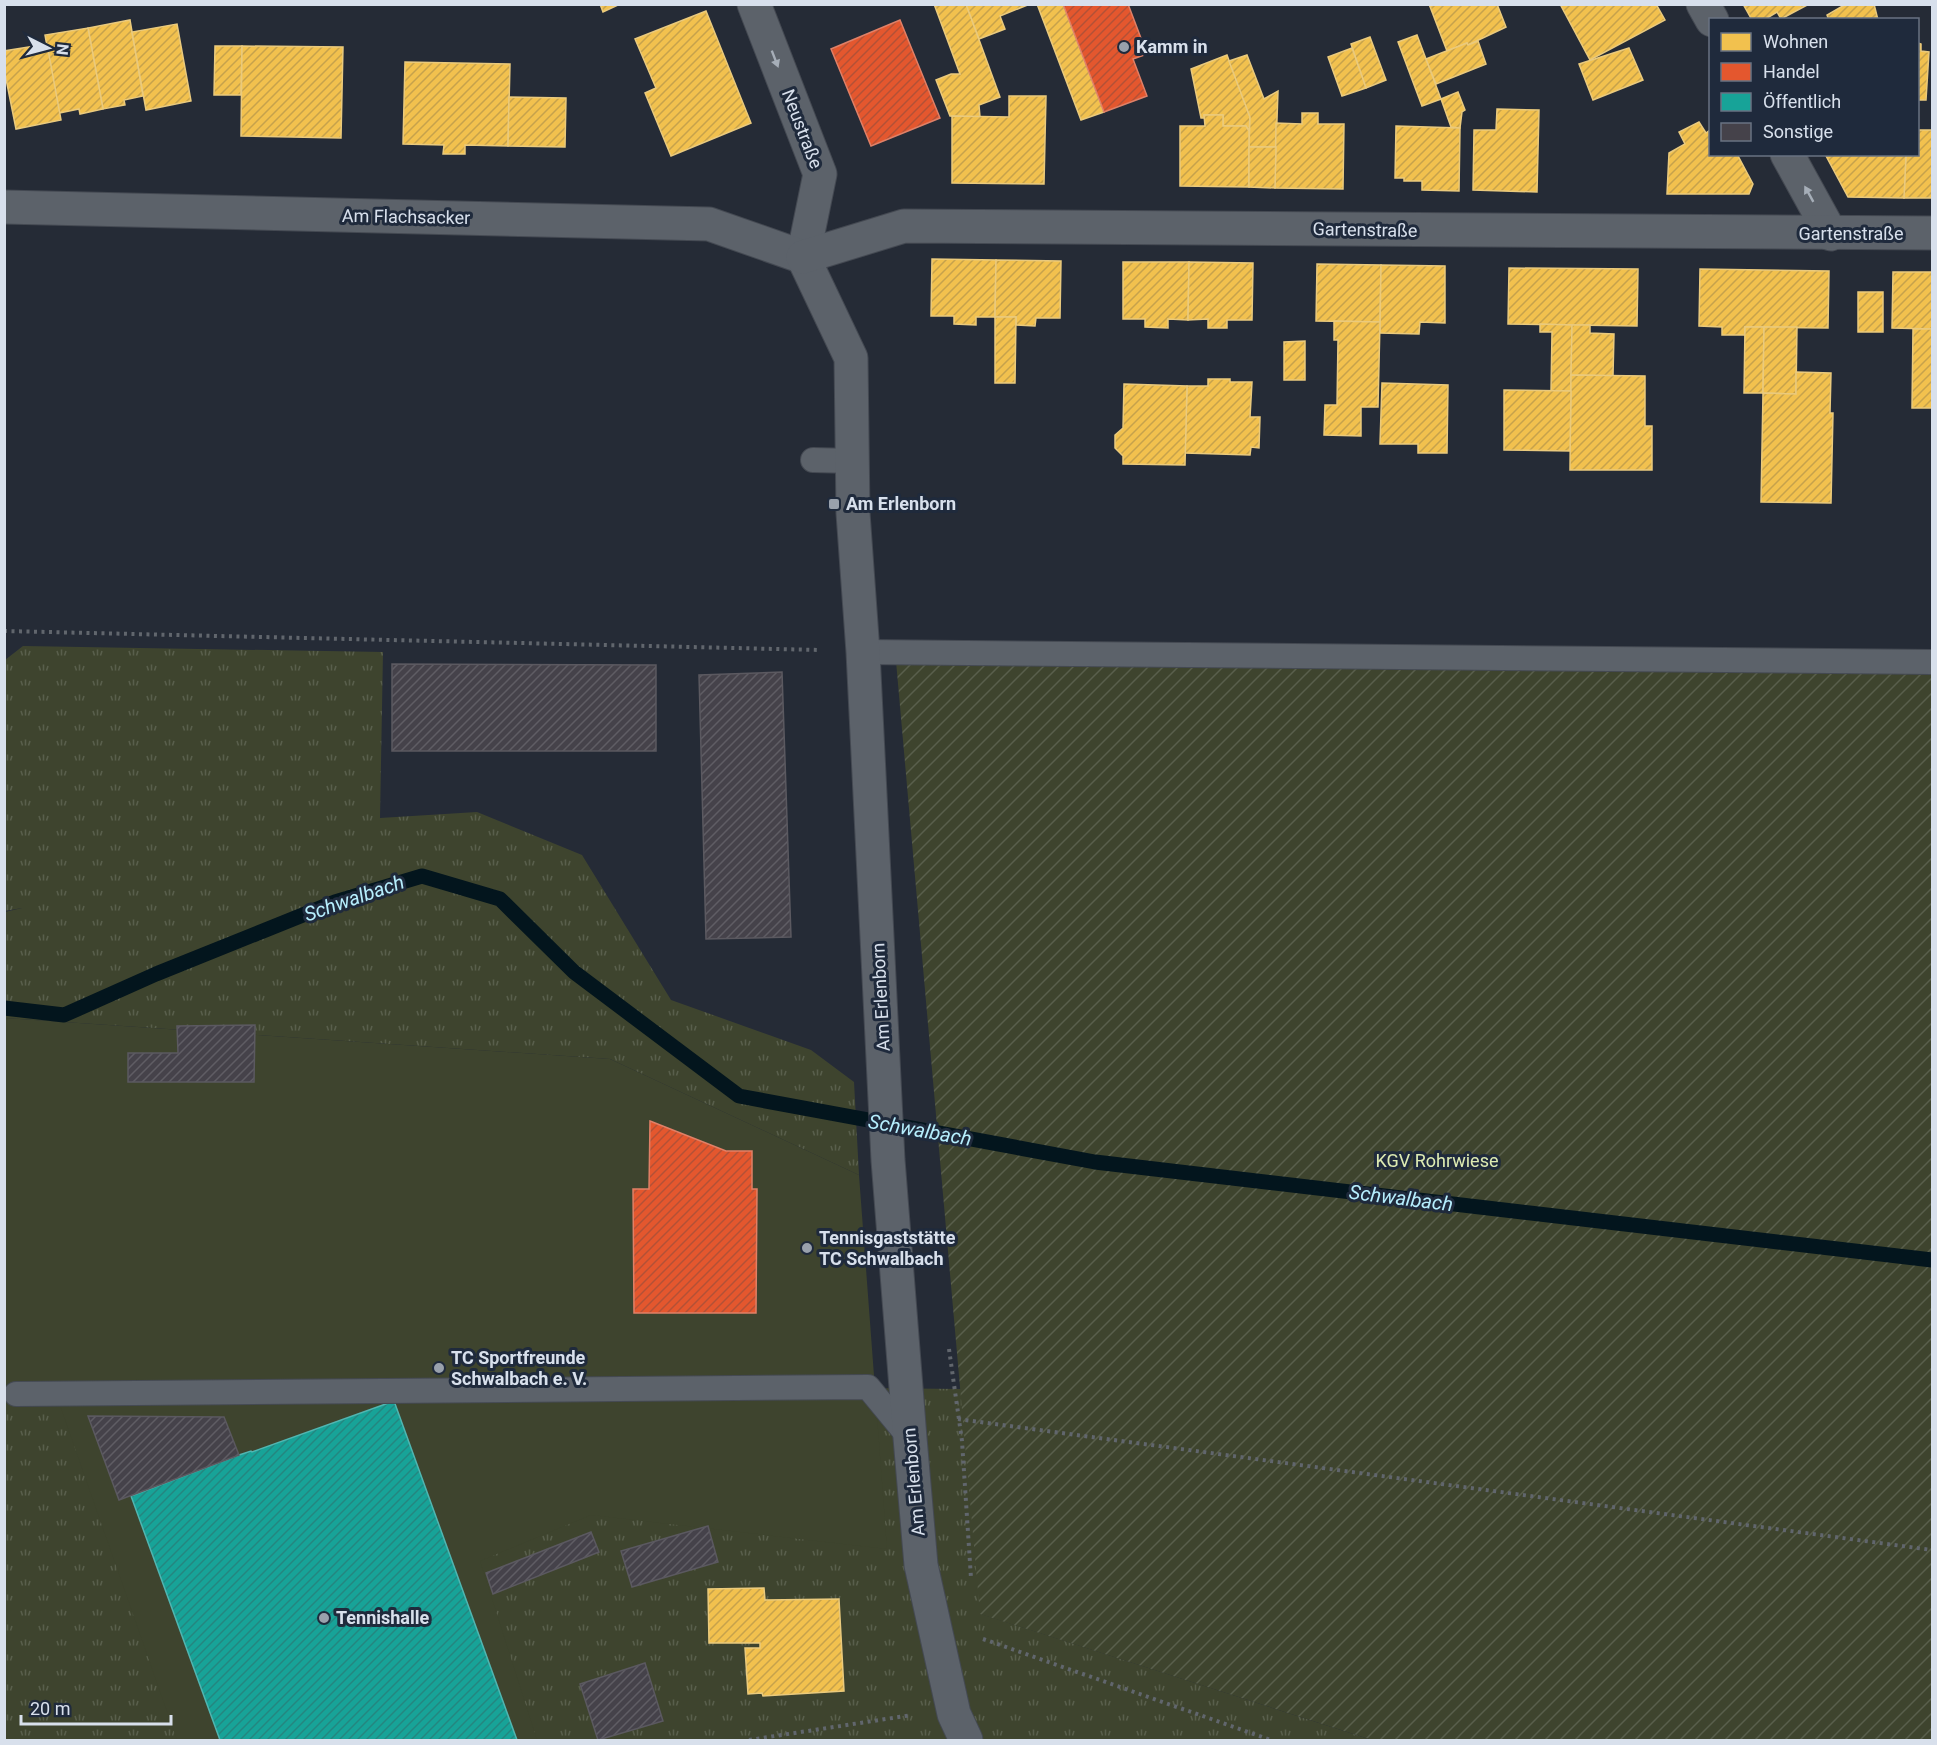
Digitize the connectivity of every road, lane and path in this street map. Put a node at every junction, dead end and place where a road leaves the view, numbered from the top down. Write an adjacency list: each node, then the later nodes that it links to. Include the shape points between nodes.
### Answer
1 (754, 4): 8 (street, Neustraße, one-way to 8, via 820,174)
2 (1703, 4): 3 (street)
3 (1711, 18)
4 (1788, 156): 7 (street, one-way to 4)
5 (4, 207): 8 (street, Am Flachsacker, via 709,224)
6 (1932, 233): 7 (street, Gartenstraße)
7 (1831, 234): 8 (street, Gartenstraße, via 904,226)
8 (802, 257): 10 (street, Am Erlenborn, via 851,358)
9 (813, 460): 10 (lane)
10 (852, 460): 12 (street, Am Erlenborn)
11 (4, 631): 12 (path)
12 (862, 652): 13 (lane); 15 (street, Am Erlenborn, via 888,1160)
13 (1932, 662)
14 (16, 1394): 15 (lane, via 868,1387)
15 (910, 1438): 21 (street, Am Erlenborn, via 921,1565 954,1714)
16 (1932, 1550): 17 (path, via 958,1419)
17 (971, 1579)
18 (975, 1636): 22 (path)
19 (904, 1715): 20 (path)
20 (749, 1740)
21 (966, 1740)
22 (1271, 1740)

